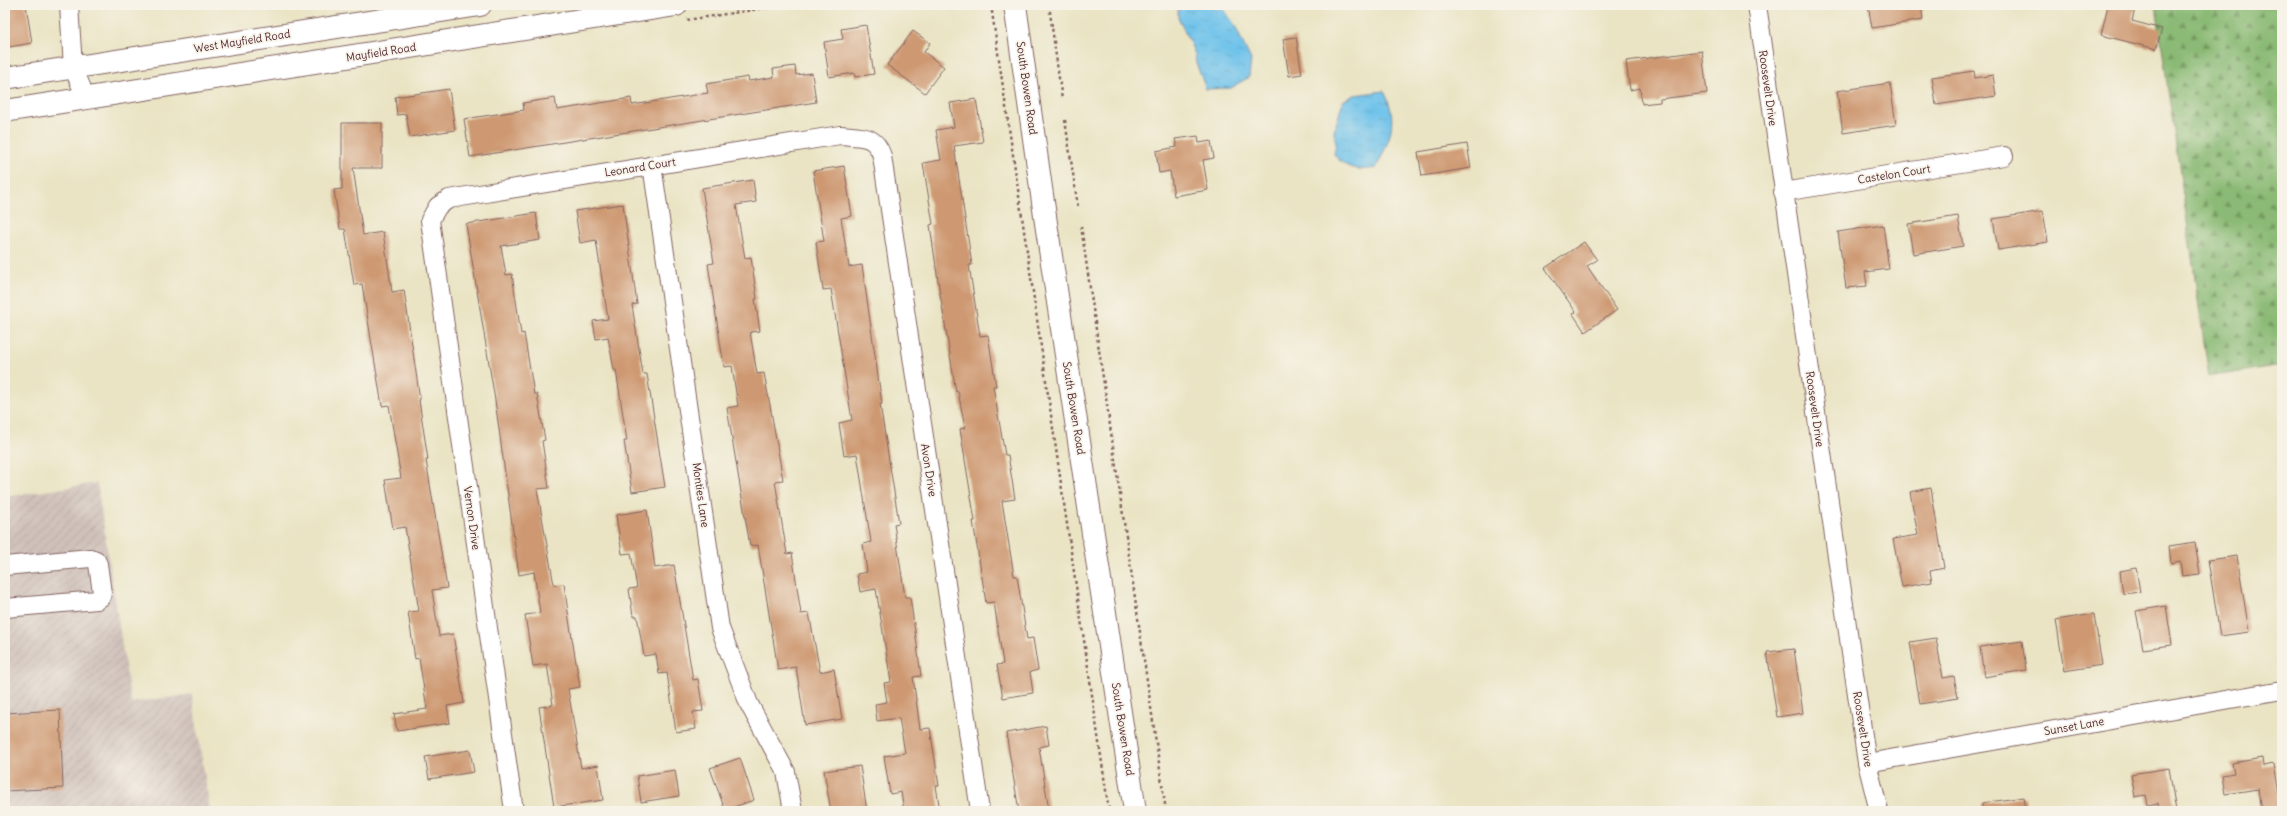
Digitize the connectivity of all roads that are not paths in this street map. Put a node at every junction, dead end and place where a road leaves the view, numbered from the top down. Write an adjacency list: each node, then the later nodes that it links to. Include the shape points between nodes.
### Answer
1 (69, 5): 6 (street)
2 (480, 5): 6 (main road, West Mayfield Road)
3 (676, 5): 8 (main road, Mayfield Road)
4 (1015, 5): 22 (main road, South Bowen Road)
5 (1757, 5): 13 (street, Roosevelt Drive)
6 (73, 68): 7 (main road, West Mayfield Road); 8 (street)
7 (5, 78)
8 (86, 98): 9 (main road)
9 (5, 111)
10 (866, 137): 12 (street, Leonard Court, via 840,135); 21 (street, Avon Drive, via 879,146 882,156)
11 (2004, 156): 13 (street, Castelon Court)
12 (652, 165): 14 (street, Leonard Court, via 449,199 438,206); 20 (street, Monties Lane, via 720,628 749,704 786,772)
13 (1783, 192): 18 (street, Roosevelt Drive)
14 (430, 225): 19 (street, Vernon Drive)
15 (5, 566): 16 (street, via 90,558 98,564 102,593 97,600)
16 (5, 608)
17 (2282, 690): 18 (street, Sunset Lane)
18 (1867, 763): 23 (street, Roosevelt Drive)
19 (514, 811)
20 (793, 811)
21 (980, 811)
22 (1135, 811)
23 (1880, 811)

